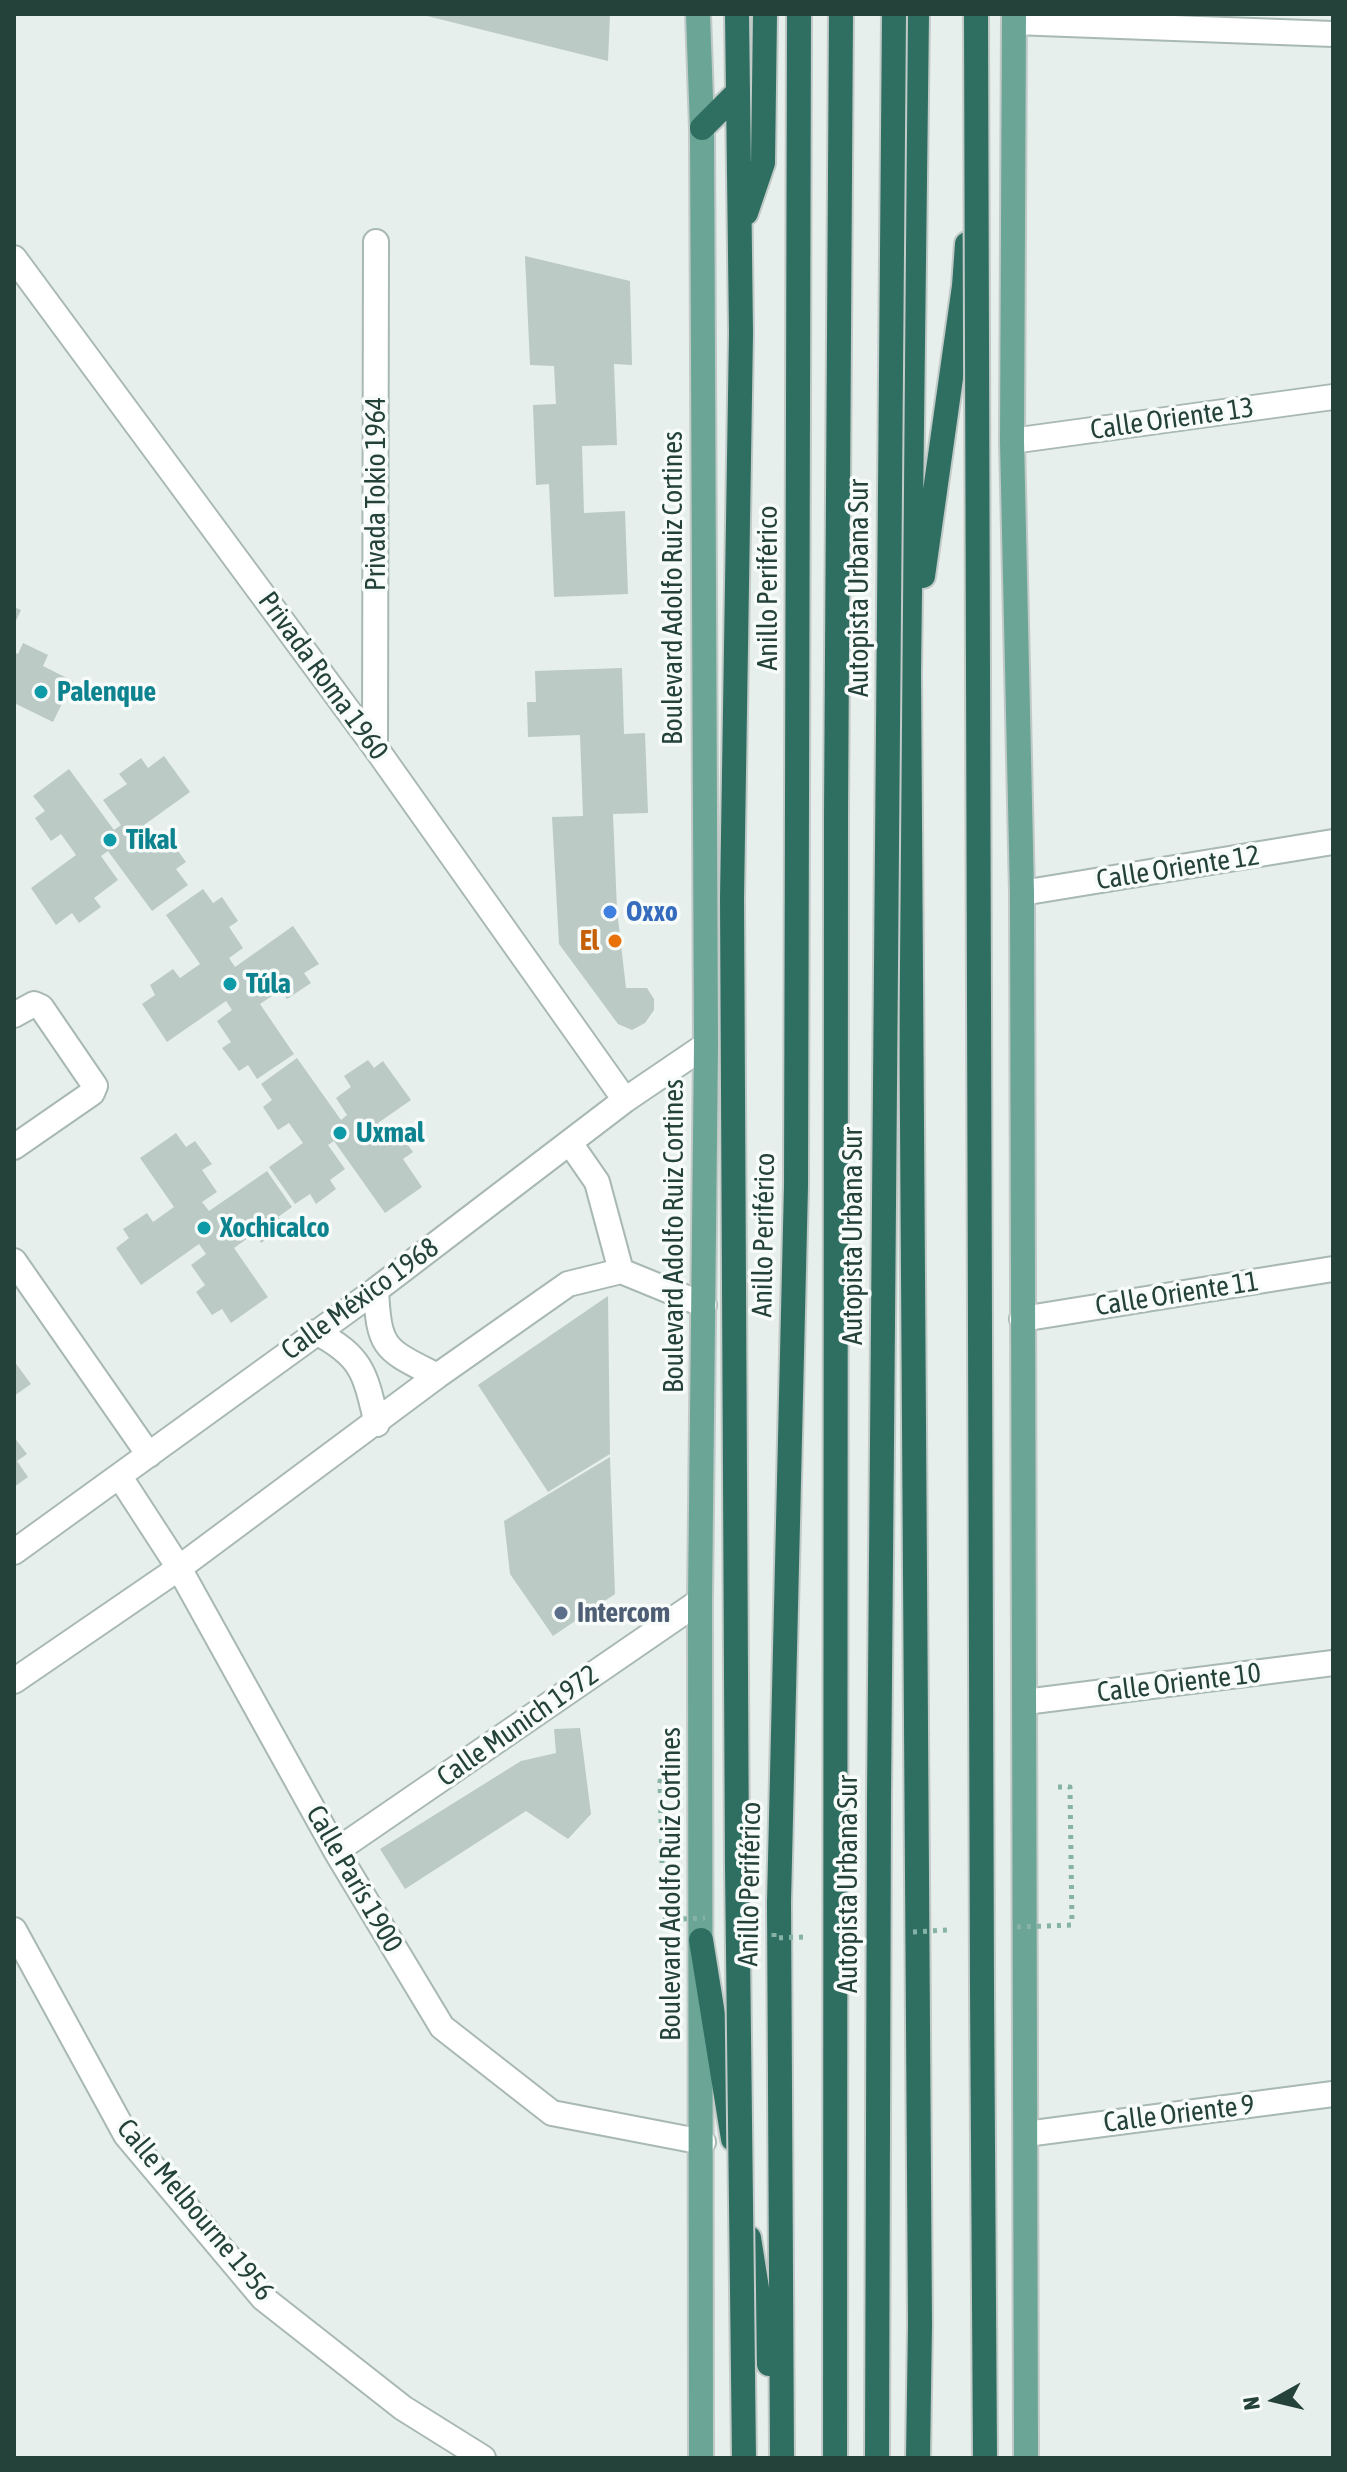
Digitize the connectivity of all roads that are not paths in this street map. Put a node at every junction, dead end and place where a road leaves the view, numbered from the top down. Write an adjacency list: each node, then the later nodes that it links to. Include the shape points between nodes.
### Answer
1 (698, 14): 12 (main road, Boulevard Adolfo Ruiz Cortines)
2 (737, 14): 11 (highway)
3 (765, 14): 13 (highway, via 763,163)
4 (799, 14): 50 (highway, Anillo Periférico, via 796,1186 779,1902)
5 (841, 14): 54 (highway, Autopista Urbana Sur, bridge)
6 (894, 14): 55 (highway, Autopista Urbana Sur, bridge)
7 (917, 14): 18 (highway)
8 (978, 14): 18 (highway, via 964,286); 57 (highway, bridge)
9 (1014, 18): 10 (street); 17 (main road)
10 (1333, 34)
11 (738, 92): 12 (highway); 13 (highway)
12 (702, 128): 23 (main road, Boulevard Adolfo Ruiz Cortines)
13 (740, 230): 53 (highway, bridge, via 732,914)
14 (376, 242): 19 (street, Privada Tokio 1964)
15 (14, 258): 19 (street, Privada Roma 1960)
16 (1333, 397): 17 (street, Calle Oriente 13)
17 (1012, 441): 21 (main road)
18 (909, 673): 56 (highway)
19 (375, 747): 24 (street, Privada Roma 1960)
20 (1333, 842): 21 (street, Calle Oriente 12)
21 (1022, 893): 32 (main road)
22 (14, 1015): 26 (street, via 34,1004 41,1007 95,1086)
23 (706, 1045): 24 (street, Calle México 1968); 31 (main road, Boulevard Adolfo Ruiz Cortines)
24 (625, 1100): 25 (street, Calle México 1968)
25 (570, 1143): 29 (street, via 597,1182); 30 (street, Calle México 1968)
26 (14, 1147)
27 (14, 1261): 36 (street)
28 (1333, 1269): 32 (street, Calle Oriente 11)
29 (621, 1271): 31 (street); 34 (street, via 568,1284)
30 (376, 1290): 33 (street, Calle México 1968); 34 (street, via 378,1331 396,1355)
31 (704, 1305): 40 (main road, Boulevard Adolfo Ruiz Cortines)
32 (1022, 1319): 43 (main road)
33 (316, 1332): 35 (street, via 347,1348 367,1379); 36 (street, Calle México 1968)
34 (437, 1376): 35 (street)
35 (377, 1424): 39 (street)
36 (149, 1455): 37 (street, Calle México 1968)
37 (120, 1477): 38 (street, Calle México 1968); 39 (street, Calle París 1900)
38 (14, 1552)
39 (179, 1568): 42 (street); 44 (street, Calle París 1900)
40 (700, 1601): 44 (street, Calle Munich 1972); 46 (main road, Boulevard Adolfo Ruiz Cortines)
41 (1333, 1663): 43 (street, Calle Oriente 10)
42 (14, 1681)
43 (1025, 1702): 48 (main road)
44 (336, 1851): 49 (street, Calle París 1900, via 442,2027 552,2113)
45 (14, 1930): 51 (street, Calle Melbourne 1956, via 126,2135 263,2298 403,2408)
46 (701, 1940): 49 (main road, Boulevard Adolfo Ruiz Cortines); 50 (highway)
47 (1333, 2094): 48 (street, Calle Oriente 9)
48 (1026, 2134): 58 (main road)
49 (703, 2142): 52 (main road, Boulevard Adolfo Ruiz Cortines)
50 (782, 2450)
51 (483, 2458)
52 (701, 2458)
53 (744, 2458)
54 (835, 2458)
55 (877, 2458)
56 (918, 2458)
57 (985, 2458)
58 (1026, 2458)

